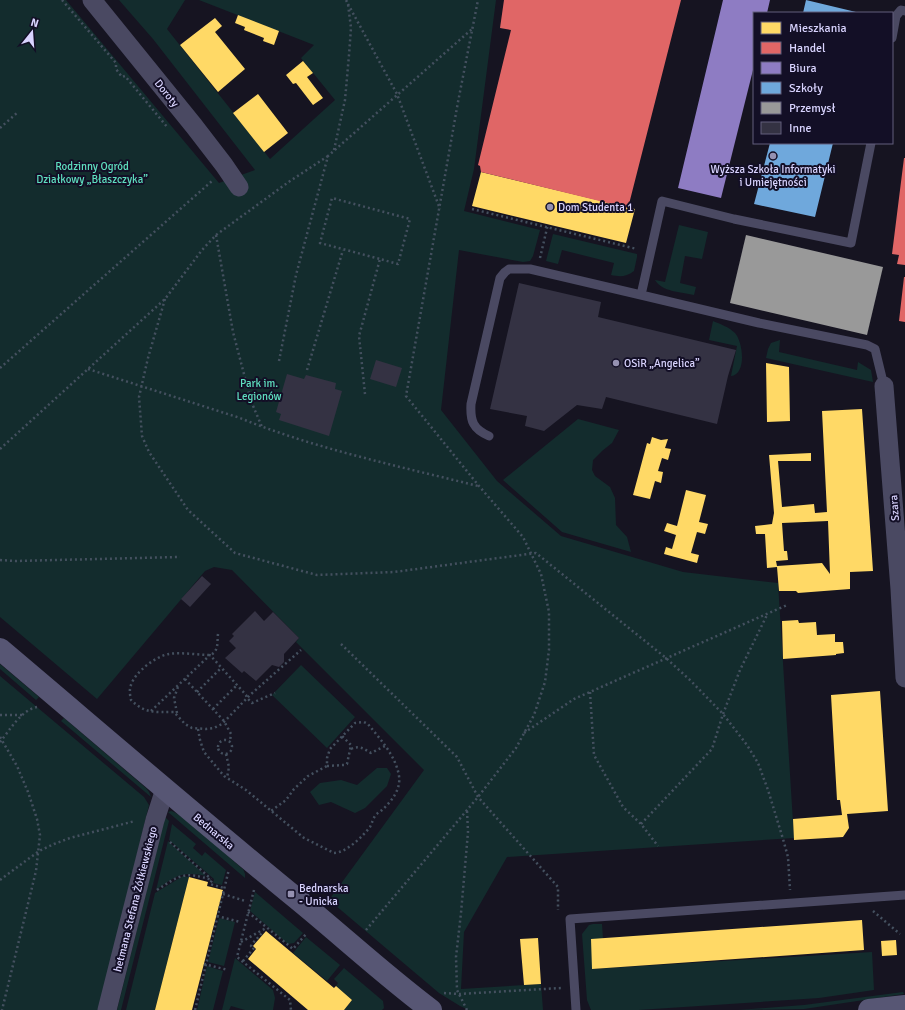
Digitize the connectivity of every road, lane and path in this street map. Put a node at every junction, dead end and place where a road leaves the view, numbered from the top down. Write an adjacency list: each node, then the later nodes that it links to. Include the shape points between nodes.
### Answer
1 (62, 0): 12 (path, via 116,63 116,69 122,77 125,76)
2 (92, 0): 17 (street, Doroty, via 194,126)
3 (346, 0): 5 (path)
4 (478, 0): 7 (path)
5 (348, 4): 9 (path); 14 (path, via 351,28 345,100)
6 (905, 11): 8 (lane, via 900,10 896,16)
7 (472, 28): 9 (path); 18 (path)
8 (893, 32)
9 (397, 94): 14 (path); 18 (path)
10 (18, 112): 11 (path)
11 (0, 128)
12 (169, 129)
13 (871, 144): 23 (lane, via 851,243 662,201)
14 (334, 151): 15 (path)
15 (328, 156): 21 (path); 28 (path, via 296,275)
16 (208, 176): 29 (path, via 213,182)
17 (239, 187)
18 (440, 209): 38 (path, via 406,396)
19 (472, 209): 20 (path)
20 (547, 226): 23 (path); 25 (path)
21 (216, 235): 27 (path); 35 (path, via 233,332 251,401)
22 (343, 250): 24 (path); 24 (path, via 320,243 332,198 410,219 398,264); 31 (path)
23 (651, 252): 26 (lane)
24 (380, 259): 34 (path, via 359,336)
25 (537, 270): 26 (lane); 36 (lane, via 509,269 500,278 470,404 474,425 480,432)
26 (641, 295): 33 (lane, via 867,345 875,349)
27 (164, 299): 30 (path); 32 (path)
28 (279, 361)
29 (0, 368)
30 (88, 368): 32 (path); 37 (path)
31 (307, 370)
32 (142, 386): 35 (path); 39 (path, via 139,397 142,436 149,452 188,510 235,553 317,575 394,572)
33 (884, 386): 42 (street, Szara)
34 (365, 394)
35 (262, 427): 38 (path, via 340,452)
36 (489, 436)
37 (0, 449)
38 (479, 486): 39 (path, via 523,536)
39 (531, 554): 50 (path, via 536,553); 69 (path, via 540,574 549,612 549,650 545,682 534,715)
40 (180, 557): 41 (path)
41 (0, 560)
42 (901, 562): 52 (street, Szara)
43 (787, 606): 44 (path)
44 (768, 614): 50 (path); 64 (path, via 740,670)
45 (218, 634): 49 (path, via 217,651)
46 (341, 644): 79 (path, via 457,756)
47 (0, 649): 78 (street, Bednarska)
48 (301, 650): 59 (path)
49 (210, 655): 51 (path); 53 (path); 62 (path, via 169,654 154,659 143,668 131,684 131,700)
50 (666, 658): 57 (path); 64 (path)
51 (222, 668): 55 (path); 56 (path)
52 (905, 678)
53 (185, 679): 54 (path); 56 (path)
54 (179, 684): 62 (path); 63 (path, via 174,698)
55 (237, 685): 59 (path); 61 (path)
56 (197, 692): 61 (path)
57 (590, 692): 69 (path, via 574,699); 83 (path, via 594,755 623,807)
58 (274, 693): 59 (path, via 252,702)
59 (247, 698): 67 (path)
60 (40, 707): 66 (path, via 33,708)
61 (213, 708): 67 (path)
62 (150, 712): 63 (path)
63 (177, 714): 68 (path, via 185,724)
64 (723, 714): 83 (path, via 712,749); 97 (path, via 747,745 768,790 788,858)
65 (0, 715): 66 (path)
66 (23, 715): 71 (path)
67 (224, 721): 68 (path, via 214,728); 72 (path, via 231,734)
68 (198, 729): 77 (path, via 204,752)
69 (524, 734): 79 (path)
70 (342, 736): 73 (path, via 355,723 364,722); 74 (path, via 351,745); 76 (path, via 330,749)
71 (1, 739): 86 (path, via 17,766 28,792 40,835)
72 (230, 742): 75 (path, via 232,748); 75 (path, via 223,740 218,745 220,752)
73 (385, 746): 74 (path, via 371,753 363,747); 81 (path, via 394,759 399,777 395,795 376,815 359,839 343,851 334,853 304,838)
74 (351, 749): 76 (path, via 347,764)
75 (226, 754): 77 (path, via 229,766)
76 (327, 766): 81 (path, via 308,776 286,800)
77 (227, 778): 81 (path, via 246,790)
78 (165, 789): 82 (street, hetmana Stefana Żółkiewskiego); 113 (street, Bednarska)
79 (478, 797): 80 (path); 99 (path, via 558,887)
80 (467, 809): 105 (path); 112 (path, via 468,832 456,957)
81 (270, 811)
82 (155, 820): 86 (path, via 142,819 70,838); 116 (street, hetmana Stefana Żółkiewskiego)
83 (641, 824): 85 (path)
84 (167, 839): 89 (path)
85 (658, 846)
86 (39, 851): 88 (path); 115 (path)
87 (230, 867): 90 (path)
88 (0, 880)
89 (212, 880): 90 (path, via 210,884); 92 (path, via 202,876 182,875)
90 (224, 888): 93 (path)
91 (254, 888): 98 (path)
92 (153, 892)
93 (223, 894): 96 (path); 100 (path)
94 (905, 895): 95 (lane)
95 (857, 898): 97 (lane); 106 (path)
96 (245, 900)
97 (790, 903): 111 (lane, via 570,919)
98 (248, 912): 102 (path); 107 (path)
99 (558, 912)
100 (217, 916): 101 (path); 109 (path)
101 (240, 922)
102 (266, 928): 103 (path); 104 (path, via 293,949)
103 (261, 931): 107 (path); 108 (path, via 251,946 254,948)
104 (307, 932)
105 (363, 934)
106 (900, 934)
107 (240, 942): 118 (path, via 237,957 290,1000)
108 (243, 961)
109 (205, 964): 110 (path); 117 (path)
110 (228, 970)
111 (574, 988): 112 (path); 120 (lane)
112 (459, 994): 113 (path); 119 (path)
113 (422, 1003)
114 (905, 1006): 121 (street)
115 (2, 1010)
116 (107, 1010)
117 (195, 1010)
118 (291, 1010)
119 (467, 1010)
120 (576, 1010)
121 (869, 1010)

